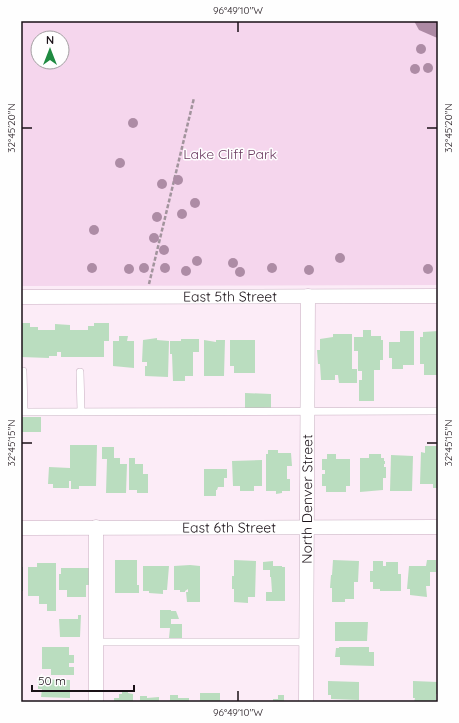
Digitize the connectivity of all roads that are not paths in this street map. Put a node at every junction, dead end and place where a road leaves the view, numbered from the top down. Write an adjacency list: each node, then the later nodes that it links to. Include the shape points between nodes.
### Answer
1 (308, 296): 2 (street, East 5th Street); 3 (street, East 5th Street); 6 (street, North Denver Street)
2 (438, 296)
3 (21, 297)
4 (23, 371): 8 (lane)
5 (80, 372): 9 (lane)
6 (308, 411): 7 (lane); 9 (lane); 13 (street, North Denver Street)
7 (438, 411)
8 (22, 412): 9 (lane)
9 (81, 412)
10 (96, 527): 12 (street, East 6th Street); 13 (street, East 6th Street); 14 (street)
11 (438, 527): 13 (street, East 6th Street)
12 (21, 528)
13 (307, 528): 15 (street, North Denver Street)
14 (96, 642): 15 (lane); 16 (street)
15 (306, 642): 17 (street, North Denver Street)
16 (96, 702)
17 (306, 702)

